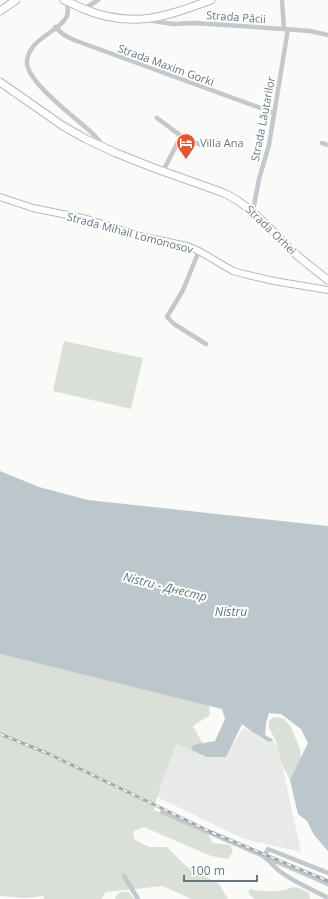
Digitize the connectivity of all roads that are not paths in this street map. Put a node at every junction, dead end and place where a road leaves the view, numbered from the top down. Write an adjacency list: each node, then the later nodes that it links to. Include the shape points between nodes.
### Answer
1 (16, 0): 7 (main road)
2 (65, 0): 6 (main road, Strada Orhei); 9 (street, Strada Orhei, via 68,15)
3 (98, 0): 6 (street)
4 (211, 0): 8 (main road, Strada Orhei, via 172,14)
5 (282, 0): 10 (street, Strada Lăutarilor)
6 (84, 9): 8 (main road, Strada Orhei, via 117,18)
7 (0, 11)
8 (144, 20): 10 (street, Strada Păcii, via 172,24 195,23)
9 (55, 28): 13 (street, Strada Maxim Gorki, via 74,40); 19 (street, Strada Orhei, via 31,50 27,61 30,72 48,93)
10 (286, 29): 11 (street, Strada Păcii); 13 (street, Strada Lăutarilor)
11 (328, 35)
12 (0, 82): 19 (main road, Strada Orhei, via 63,126)
13 (274, 112): 22 (street, Strada Lăutarilor)
14 (157, 118): 15 (street)
15 (181, 136): 17 (street); 20 (street)
16 (322, 143): 18 (street)
17 (200, 145)
18 (328, 145)
19 (106, 148): 20 (main road, Strada Orhei)
20 (163, 171): 22 (main road, Strada Orhei, via 224,193)
21 (0, 197): 23 (main road, Strada Mihail Lomonosov)
22 (253, 211): 24 (main road, Strada Orhei, via 303,261)
23 (199, 251): 25 (main road, Strada Mihail Lomonosov, via 225,267 244,274 274,282); 26 (street, via 167,317)
24 (328, 280)
25 (328, 290)
26 (206, 344)
27 (162, 812): 28 (street)
28 (264, 857): 29 (street, via 268,849); 31 (street); 32 (street, via 293,880)
29 (328, 873)
30 (124, 876): 33 (street)
31 (328, 884)
32 (328, 898)
33 (138, 899)

